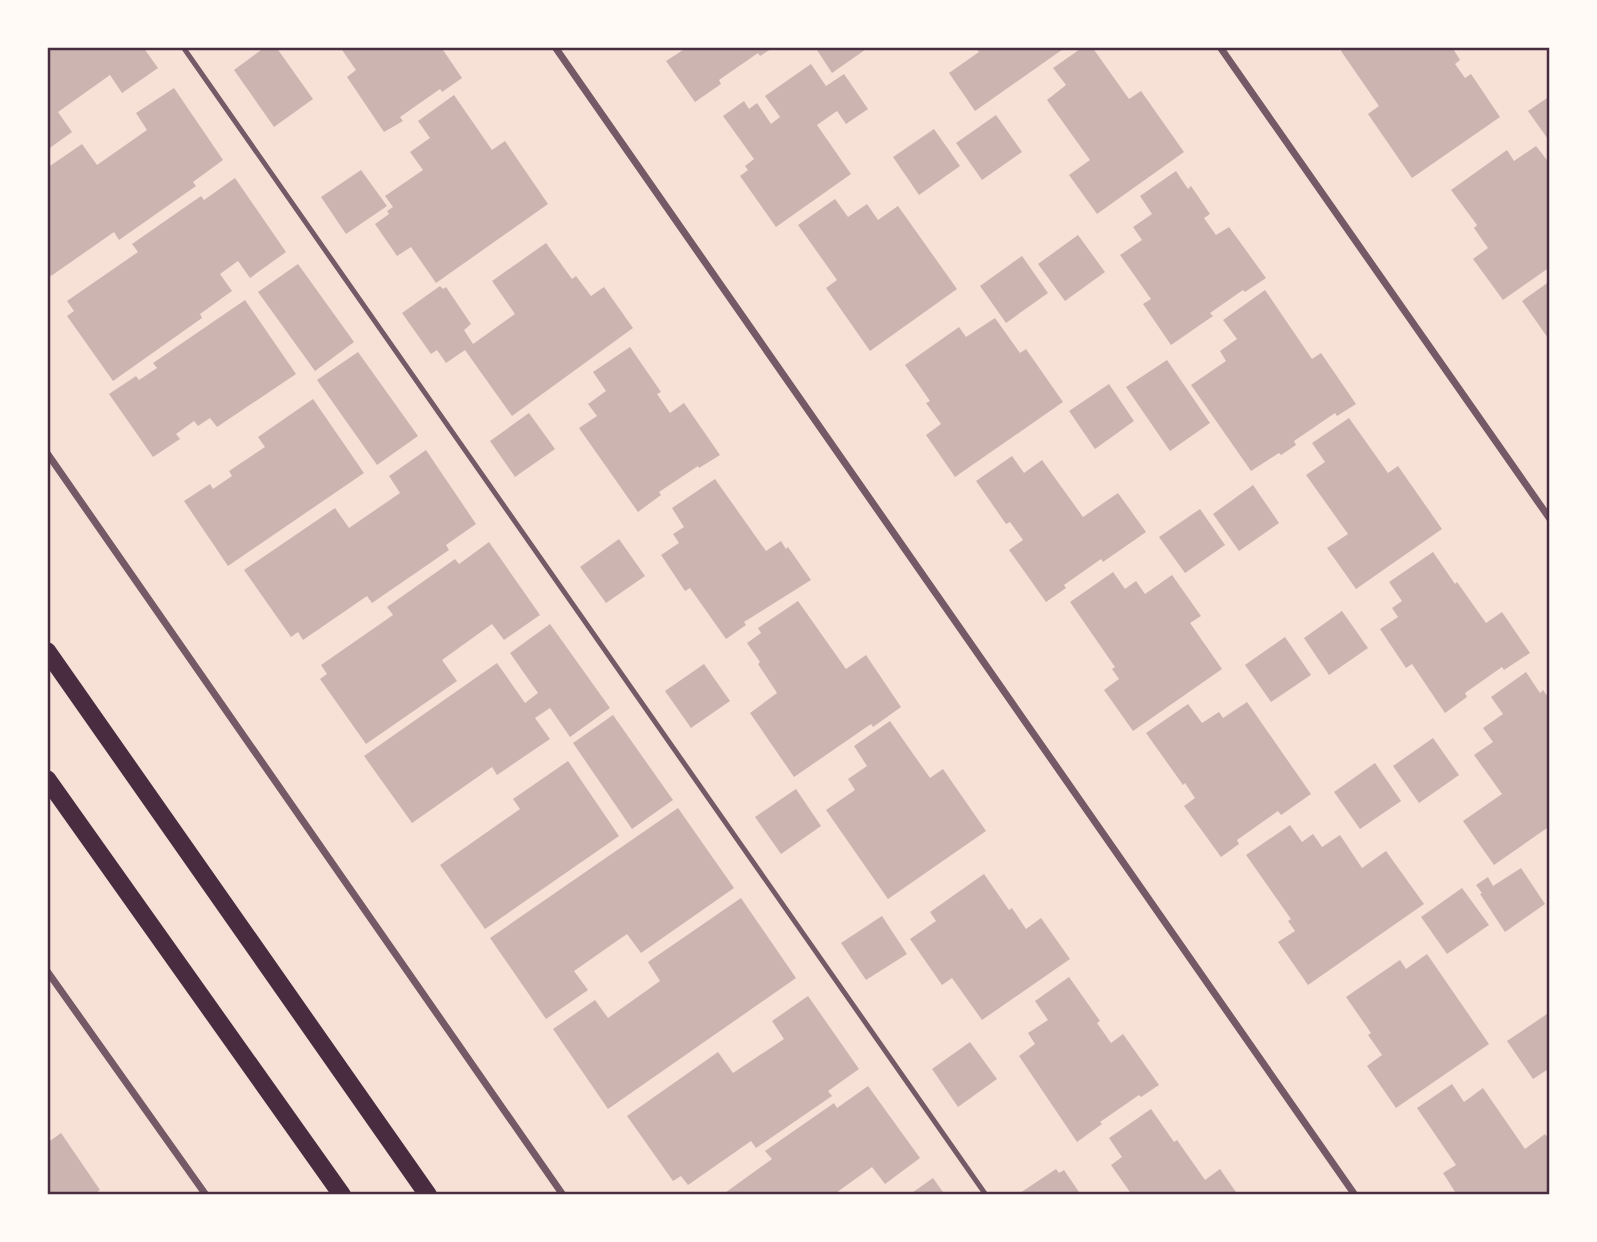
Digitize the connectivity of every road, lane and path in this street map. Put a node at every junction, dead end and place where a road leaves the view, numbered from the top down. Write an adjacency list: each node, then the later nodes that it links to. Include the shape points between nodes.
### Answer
1 (183, 47): 13 (lane)
2 (555, 47): 14 (street)
3 (1220, 47): 5 (street)
4 (47, 453): 12 (street)
5 (1550, 519)
6 (47, 651): 11 (main road)
7 (47, 779): 10 (main road)
8 (47, 971): 9 (street)
9 (206, 1195)
10 (342, 1195)
11 (428, 1195)
12 (563, 1195)
13 (986, 1195)
14 (1355, 1195)

